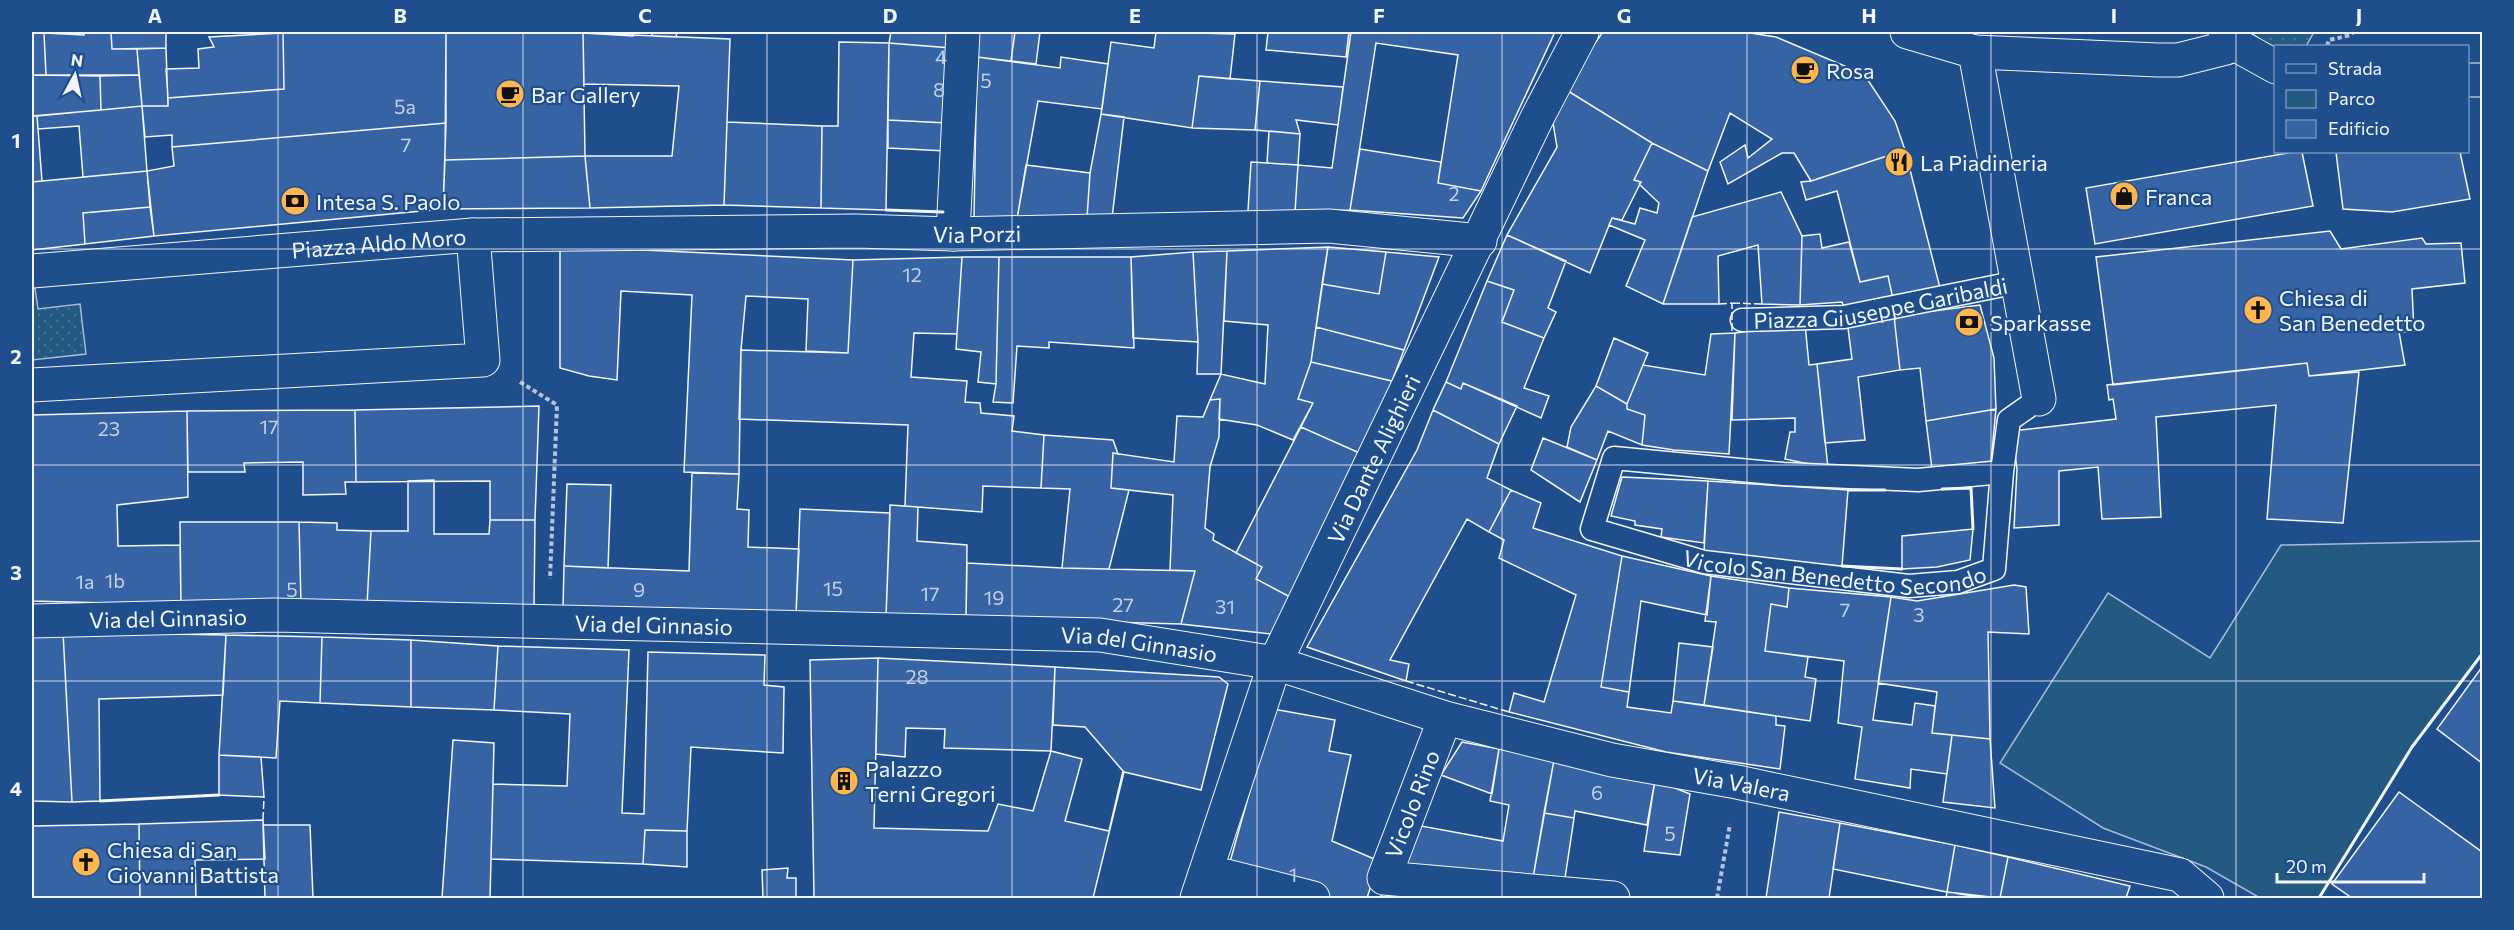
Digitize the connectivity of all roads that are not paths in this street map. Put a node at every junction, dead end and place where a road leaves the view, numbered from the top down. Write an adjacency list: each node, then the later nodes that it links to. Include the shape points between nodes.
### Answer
1 (963, 32): 7 (street)
2 (1582, 32): 9 (street, Via Dante Alighieri)
3 (1907, 32): 5 (street)
4 (2228, 37): 5 (street, via 2226,48 2178,60); 6 (street)
5 (1975, 52): 11 (street, Piazza Giuseppe Garibaldi)
6 (2274, 66)
7 (952, 234): 8 (street, Via Porzi, via 856,231); 9 (street, Via Porzi, via 1329,226)
8 (473, 235): 10 (street, Piazza Aldo Moro); 13 (street, Piazza Aldo Moro, via 483,360)
9 (1480, 242): 17 (street, Via Dante Alighieri)
10 (32, 271)
11 (2018, 282): 12 (lane, Piazza Giuseppe Garibaldi, via 1844,317); 14 (street, Piazza Giuseppe Garibaldi)
12 (1742, 320)
13 (32, 385)
14 (2039, 399): 15 (lane, Piazza Giuseppe Garibaldi, via 2009,420)
15 (2002, 472): 15 (lane, Vicolo San Benedetto Secondo, via 1994,569 1958,582 1908,586 1704,562 1592,529 1614,458 1783,474 1918,480)
16 (32, 621): 17 (street, Via del Ginnasio, via 275,615 1100,635)
17 (1275, 663): 18 (street, Via Valera); 19 (street, Via Dante Alighieri)
18 (1445, 718): 22 (street, Vicolo Rino, via 1384,878); 23 (street, Via Valera, via 1611,760 1737,782 2180,874)
19 (1197, 898)
20 (1219, 898): 21 (street, via 1226,876)
21 (1313, 898)
22 (1613, 898)
23 (2207, 898)

